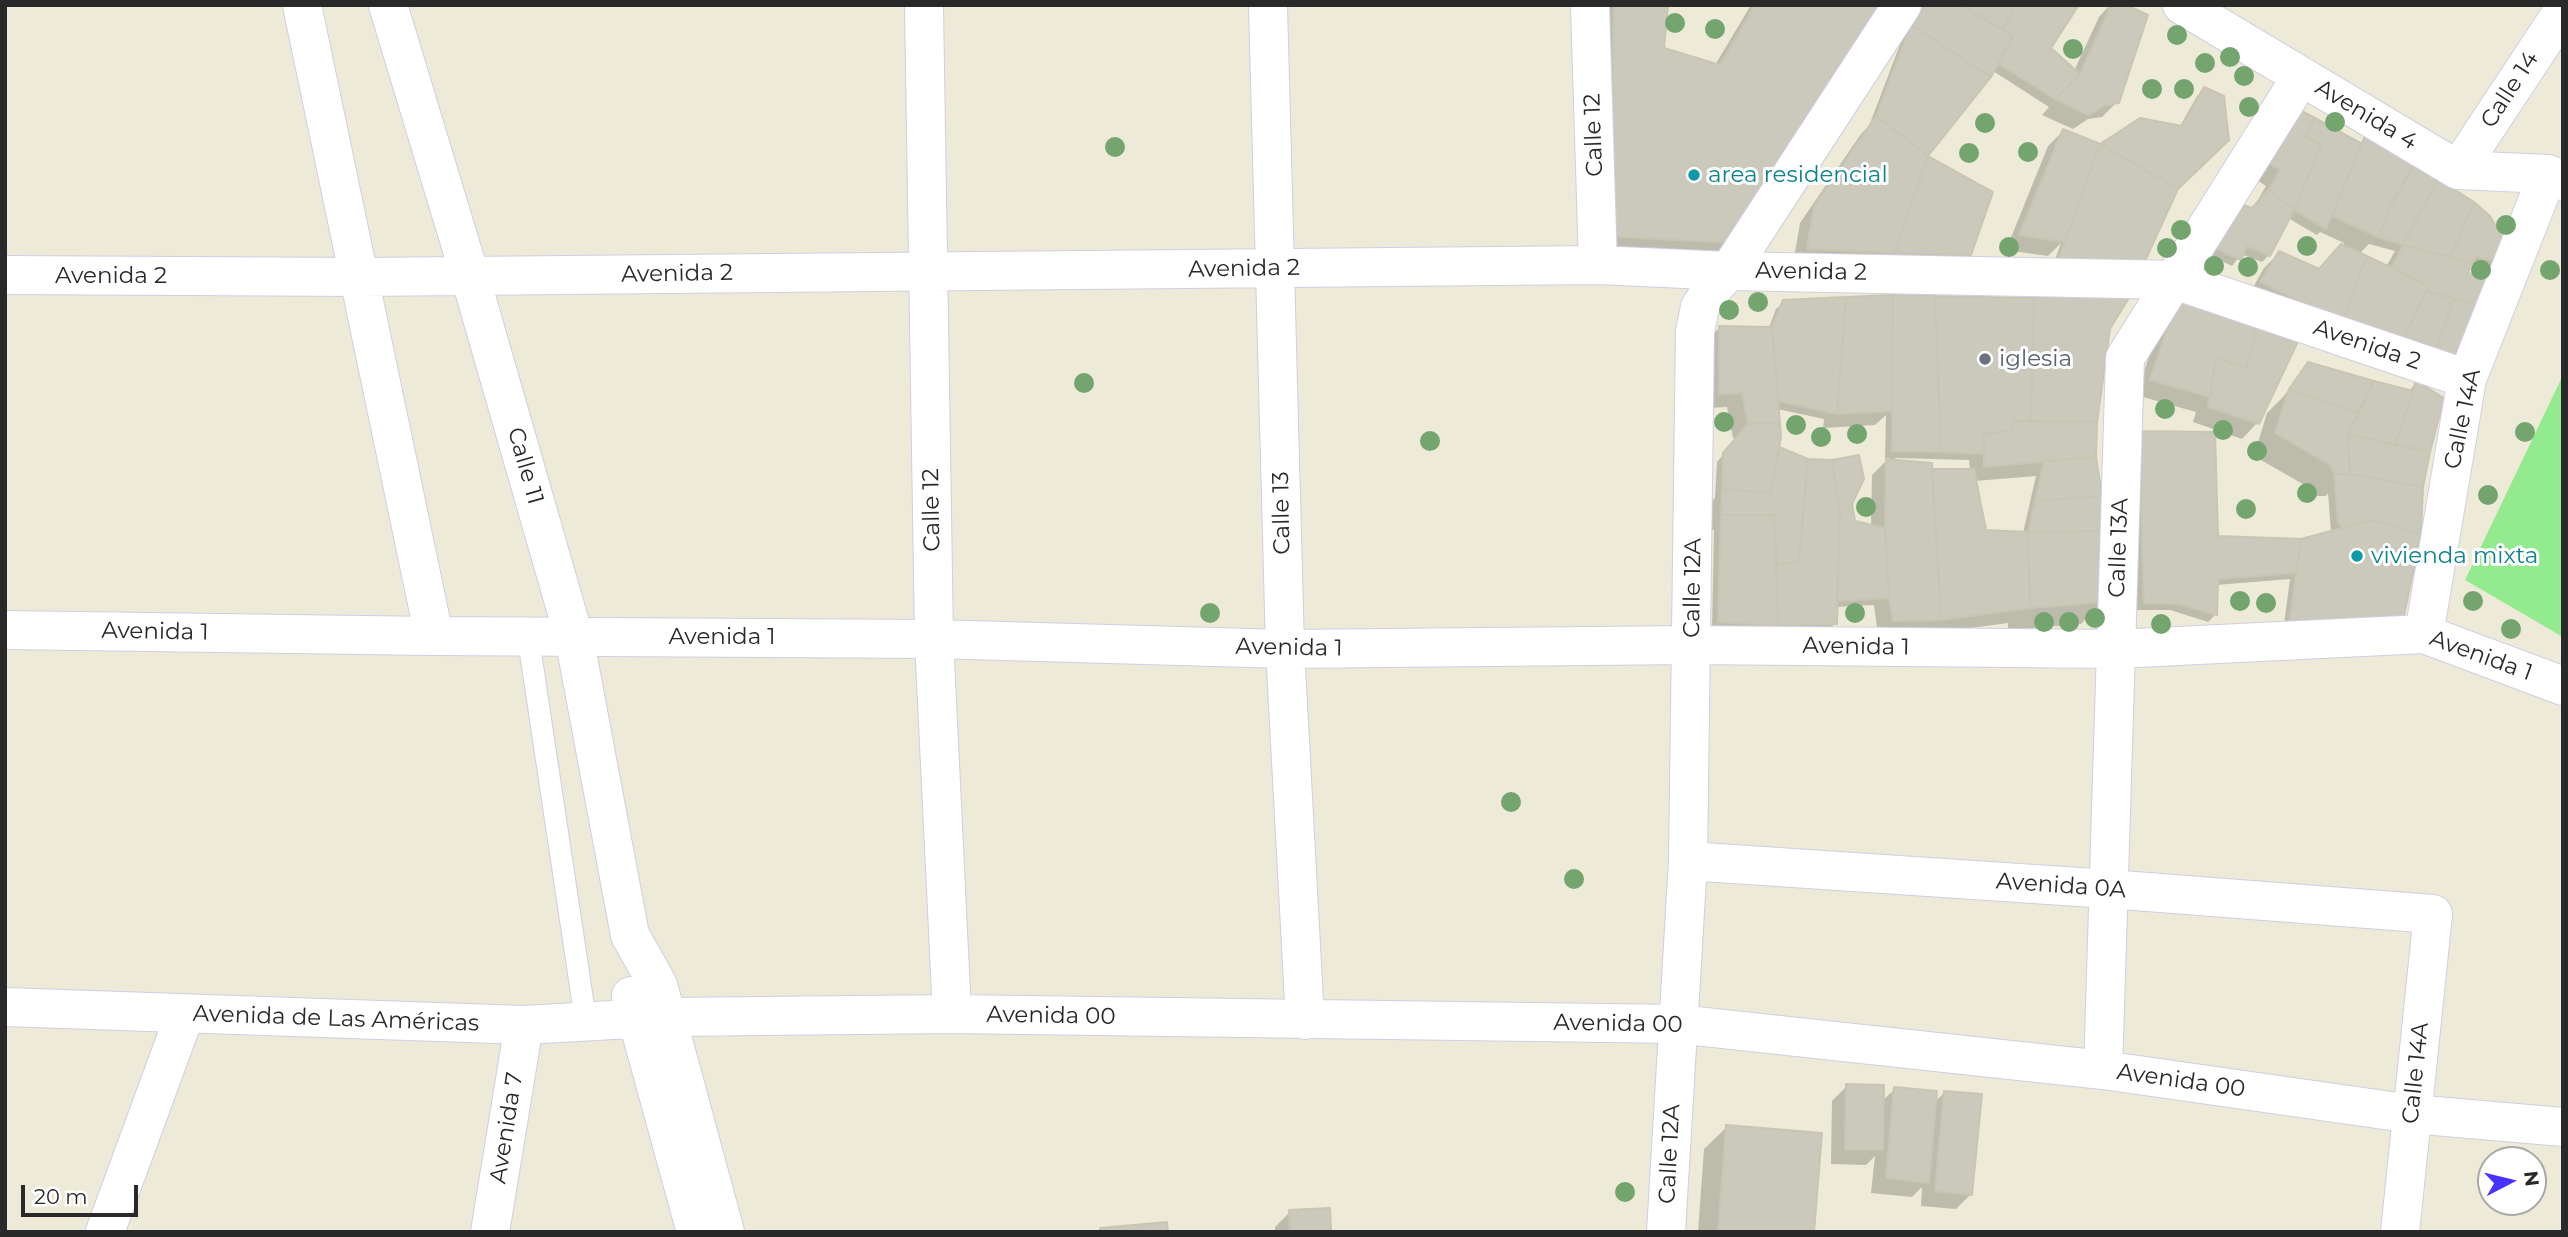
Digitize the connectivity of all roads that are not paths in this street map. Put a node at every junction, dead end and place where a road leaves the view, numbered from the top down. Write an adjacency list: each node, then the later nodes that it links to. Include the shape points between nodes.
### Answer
1 (302, 5): 18 (street)
2 (388, 5): 17 (street, Calle 11)
3 (924, 5): 15 (street, Calle 12)
4 (1268, 5): 13 (street, Calle 13)
5 (1590, 5): 12 (street, Calle 12)
6 (1902, 5): 14 (street, Calle 12A)
7 (2182, 5): 9 (street, Avenida 4)
8 (2563, 11): 10 (street, Calle 14)
9 (2301, 77): 10 (street, Avenida 4); 19 (street, Calle 13A)
10 (2458, 170): 11 (street, Avenida 4)
11 (2555, 178): 20 (street, Calle 14A)
12 (1598, 265): 13 (street, Avenida 2); 14 (street, Avenida 2)
13 (1276, 268): 15 (street, Avenida 2); 28 (street, Calle 13)
14 (1729, 271): 19 (street, Avenida 2); 27 (street, Calle 12A, via 1700,307 1695,331)
15 (929, 272): 17 (street, Avenida 2); 26 (street, Calle 12)
16 (5, 275): 18 (street, Avenida 2)
17 (470, 276): 18 (street, Avenida 2); 25 (street, Calle 11)
18 (360, 277): 23 (street)
19 (2175, 280): 20 (street, Avenida 2); 29 (street, Calle 13A, via 2124,358)
20 (2467, 379): 22 (street, Calle 14A)
21 (5, 630): 23 (street, Avenida 1)
22 (2424, 634): 29 (street, Avenida 1); 30 (street, Avenida 1)
23 (434, 636): 24 (street, Avenida 1)
24 (528, 636): 25 (street, Avenida 1); 39 (lane)
25 (574, 636): 26 (street, Avenida 1); 37 (street, Calle 11, via 630,935 658,985)
26 (934, 639): 28 (street, Avenida 1); 36 (street, Calle 12)
27 (1692, 645): 28 (street, Avenida 1); 29 (street, Avenida 1); 31 (street, Calle 12A)
28 (1285, 649): 38 (street, Calle 13)
29 (2116, 649): 32 (street, Calle 13A)
30 (2563, 686)
31 (1688, 861): 32 (street, Avenida 0A); 40 (street, Calle 12A)
32 (2109, 888): 33 (street, Avenida 0A); 42 (street, Calle 13A)
33 (2433, 914): 43 (street, Calle 14A)
34 (5, 1007): 35 (street, Avenida de Las Américas)
35 (185, 1014): 41 (street, Avenida de Las Américas); 45 (street)
36 (952, 1014): 37 (street, Avenida 00); 38 (street, Avenida 00)
37 (652, 1019): 39 (street, Avenida de Las Américas); 47 (street); 48 (street)
38 (1305, 1020): 40 (street, Avenida 00)
39 (586, 1023): 41 (street, Avenida de Las Américas)
40 (1677, 1024): 42 (street, Avenida 00); 49 (street, Calle 12A)
41 (524, 1025): 46 (street, Avenida 7)
42 (2103, 1070): 43 (street, Avenida 00)
43 (2412, 1114): 44 (street, Avenida 00); 50 (street, Calle 14A)
44 (2563, 1127)
45 (105, 1232)
46 (490, 1232)
47 (696, 1232)
48 (725, 1232)
49 (1666, 1232)
50 (2400, 1232)

